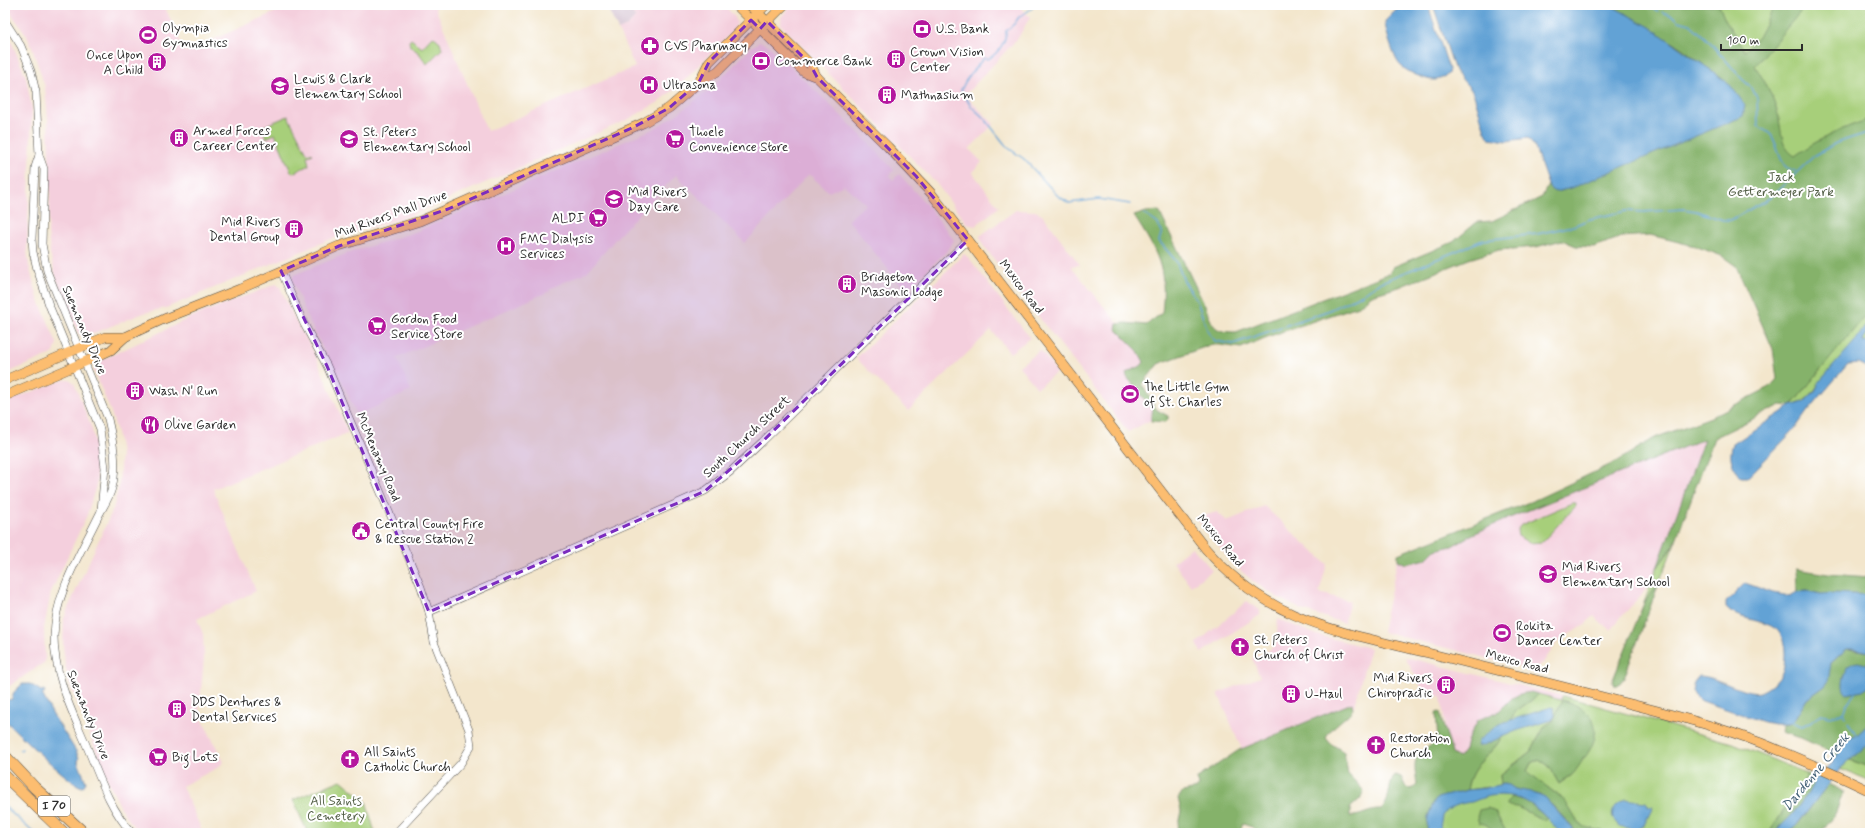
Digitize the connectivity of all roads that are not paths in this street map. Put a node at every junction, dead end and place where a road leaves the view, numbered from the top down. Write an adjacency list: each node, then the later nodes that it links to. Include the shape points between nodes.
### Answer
1 (736, 5): 6 (main road, Mexico Road)
2 (750, 5): 5 (main road, Mexico Road)
3 (766, 5): 5 (main road, Mid Rivers Mall Drive)
4 (784, 5): 8 (main road, Mid Rivers Mall Drive)
5 (758, 13): 6 (main road, Mid Rivers Mall Drive); 8 (main road, Mexico Road)
6 (751, 20): 9 (main road, Mexico Road); 11 (main road, Mid Rivers Mall Drive, via 709,62)
7 (5, 21): 12 (street, Suemandy Drive, via 21,46 34,81)
8 (767, 21): 9 (main road, Mid Rivers Mall Drive); 10 (main road, Mexico Road, via 810,64)
9 (760, 29): 10 (main road, Mexico Road, via 804,72); 11 (main road, Mid Rivers Mall Drive, via 718,71)
10 (817, 78): 13 (main road, Mexico Road, via 916,176)
11 (699, 82): 14 (main road, Mid Rivers Mall Drive, via 669,108 640,124 420,221 339,246)
12 (39, 154): 16 (street, Suemandy Drive, via 44,169 44,258); 17 (street, Suemandy Drive, via 35,168 33,252 45,294)
13 (968, 240): 23 (street, South Church Street, via 751,452 705,491); 27 (main road, Mexico Road, via 1207,550 1234,578 1262,599 1300,619 1335,631 1544,682 1715,728 1761,743)
14 (280, 271): 15 (main road, Mid Rivers Mall Drive); 23 (street, McMenamy Road, via 327,366 421,587)
15 (126, 337): 16 (main road, Mid Rivers Mall Drive, via 106,337); 18 (main road, Mid Rivers Mall Drive, via 111,350)
16 (79, 349): 17 (main road, Mid Rivers Mall Drive); 18 (street, Suemandy Drive)
17 (69, 352): 19 (street, Suemandy Drive); 20 (main road, Mid Rivers Mall Drive)
18 (84, 362): 19 (main road, Mid Rivers Mall Drive); 22 (street, Suemandy Drive, via 108,419 112,437 114,475 108,500)
19 (75, 366): 21 (main road, Mid Rivers Mall Drive); 22 (street, Suemandy Drive, via 100,429 105,468)
20 (5, 380)
21 (5, 396)
22 (101, 510): 31 (street, Suemandy Drive, via 59,604 54,635 55,656 61,683 101,780 114,808)
23 (429, 612): 32 (street, McMenamy Road, via 434,642 469,730 471,746 461,763)
24 (5, 756): 30 (highway, I 70)
25 (5, 776): 28 (highway, I 70)
26 (5, 783): 28 (highway)
27 (1870, 791)
28 (24, 795): 29 (highway, I 70)
29 (64, 833)
30 (84, 833)
31 (132, 833)
32 (396, 833)

